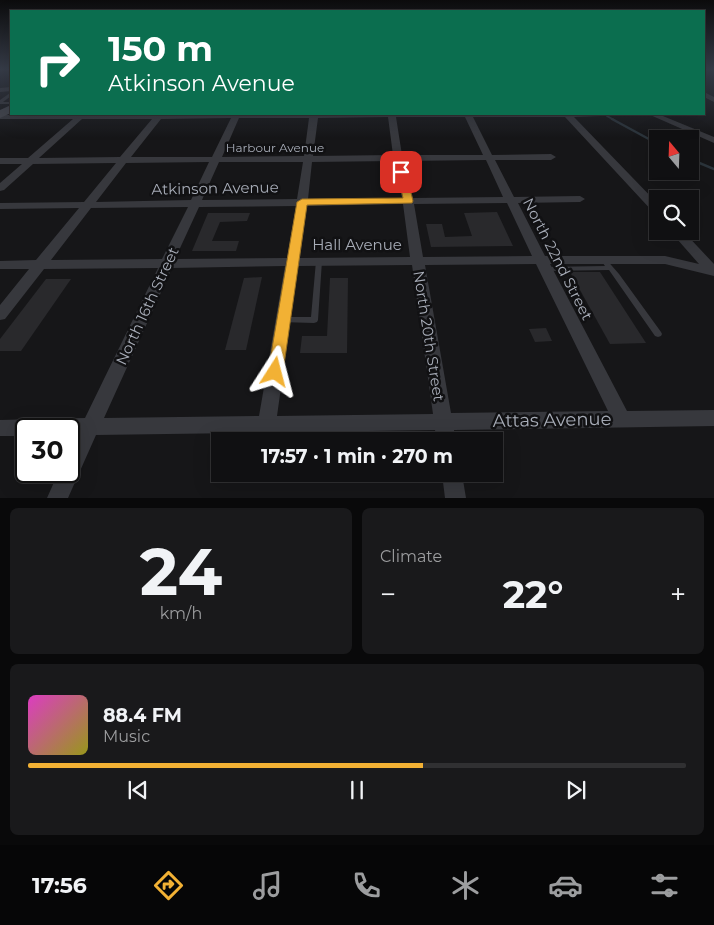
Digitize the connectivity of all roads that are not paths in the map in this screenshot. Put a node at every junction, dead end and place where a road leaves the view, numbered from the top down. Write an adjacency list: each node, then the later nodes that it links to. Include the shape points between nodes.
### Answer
1 (10, 96): 2 (lane)
2 (4, 108)
3 (82, 115): 4 (street); 17 (street)
4 (159, 115): 18 (street)
5 (237, 115): 15 (street, North 16th Street)
6 (314, 115): 16 (street)
7 (391, 115): 12 (street, North 20th Street)
8 (468, 115): 13 (street, North 22nd Street)
9 (569, 115): 24 (street)
10 (654, 115): 11 (street)
11 (714, 140)
12 (398, 158): 13 (street, Harbour Avenue); 16 (street, Harbour Avenue); 23 (street, North 20th Street)
13 (489, 158): 14 (street, Harbour Avenue); 22 (street, North 22nd Street)
14 (551, 158)
15 (215, 159): 16 (street, Harbour Avenue); 18 (street, Harbour Avenue); 27 (street, North 16th Street)
16 (308, 159): 25 (street)
17 (30, 160): 18 (street, Harbour Avenue); 19 (street, Harbour Avenue); 20 (street)
18 (123, 160): 26 (street)
19 (0, 161)
20 (0, 188)
21 (580, 199): 22 (street, Atkinson Avenue)
22 (510, 200): 23 (street, Atkinson Avenue); 36 (street, North 22nd Street)
23 (408, 201): 25 (street, Atkinson Avenue); 30 (street, North 20th Street)
24 (649, 201)
25 (302, 202): 27 (street, Atkinson Avenue); 31 (street)
26 (89, 204): 27 (street, Atkinson Avenue); 28 (street, Atkinson Avenue); 35 (street)
27 (194, 204): 33 (street, North 16th Street)
28 (0, 206)
29 (684, 240): 38 (street)
30 (418, 260): 32 (street, Hall Avenue); 36 (street, Hall Avenue); 44 (street, North 20th Street)
31 (292, 261): 32 (street, Hall Avenue); 33 (street, Hall Avenue); 40 (street)
32 (319, 261): 40 (lane, via 314,320)
33 (168, 263): 35 (street, Hall Avenue); 46 (street, North 16th Street)
34 (607, 263): 36 (street, Hall Avenue); 38 (street, Hall Avenue, via 624,259 665,260); 41 (lane)
35 (41, 264): 37 (street, Hall Avenue); 39 (street)
36 (542, 264): 42 (street, North 22nd Street)
37 (0, 265)
38 (714, 272)
39 (0, 315)
40 (283, 320): 45 (street)
41 (658, 334)
42 (621, 418): 43 (street, Attas Avenue); 44 (street, Attas Avenue)
43 (714, 418)
44 (443, 422): 45 (street, Attas Avenue); 48 (street, North 20th Street)
45 (267, 423): 46 (street, Attas Avenue)
46 (89, 427): 47 (street, Attas Avenue); 50 (street, North 16th Street)
47 (0, 428)
48 (445, 432)
49 (453, 482): 51 (street)
50 (57, 498)
51 (456, 498)

